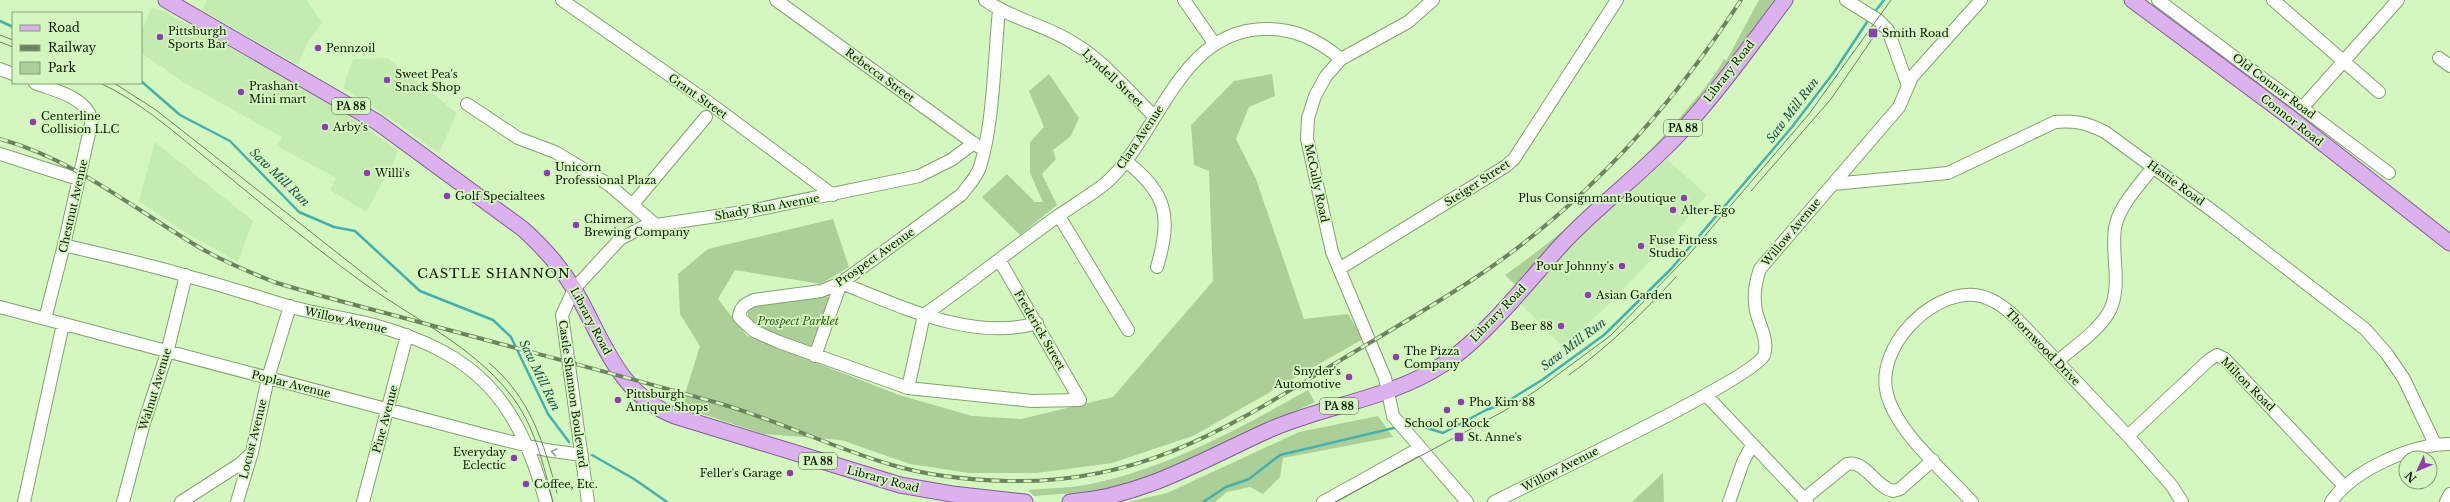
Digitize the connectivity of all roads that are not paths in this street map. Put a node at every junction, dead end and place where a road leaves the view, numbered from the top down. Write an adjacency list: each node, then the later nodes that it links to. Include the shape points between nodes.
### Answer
1 (166, 0): 49 (main road, Library Road / PA 88, via 330,93 406,142 523,229 544,248)
2 (562, 0): 38 (street, Grant Street, via 715,107)
3 (776, 0): 15 (street, Rebecca Street)
4 (985, 0): 16 (street, Lyndell Street)
5 (1184, 0): 17 (street)
6 (1618, 0): 46 (street, Steiger Street, via 1514,159)
7 (1785, 0): 63 (main road, Library Road / PA 88, via 1679,133 1565,241 1466,346 1443,365)
8 (1846, 0): 25 (street, via 1888,30)
9 (1981, 0): 25 (street, Willow Avenue, via 1921,66)
10 (2158, 0): 28 (street, Old Connor Road)
11 (2273, 0): 20 (street)
12 (2398, 0): 20 (street)
13 (1426, 2): 19 (street, McCully Road, via 1396,30)
14 (2140, 2): 42 (main road, Connor Road)
15 (789, 4): 31 (street, Rebecca Street)
16 (999, 10): 29 (street, Lyndell Street, via 1059,34 1076,44); 31 (street, Prospect Avenue, via 988,126)
17 (1214, 43): 19 (street, Clara Avenue, via 1257,29 1274,28 1311,38 1326,46); 29 (street, Clara Avenue, via 1196,60)
18 (2438, 58): 21 (street)
19 (1341, 59): 46 (street, McCully Road, via 1326,76 1315,96 1308,118 1307,139 1332,252)
20 (2343, 61): 26 (street); 28 (street)
21 (2450, 66)
22 (0, 69): 23 (street)
23 (12, 74)
24 (38, 84): 36 (street, Chestnut Avenue, via 74,98 86,109 92,120)
25 (1908, 86): 37 (street, Willow Avenue, via 1899,107)
26 (2379, 92)
27 (467, 104): 39 (street, via 518,138 573,162 608,184)
28 (2302, 108): 35 (street, Old Connor Road)
29 (1154, 116): 33 (street, Clara Avenue)
30 (706, 117): 39 (street)
31 (979, 146): 38 (street, Shady Run Avenue, via 919,176); 48 (street, Prospect Avenue, via 980,168 961,195)
32 (0, 154): 36 (street)
33 (1126, 161): 40 (street, Clara Avenue, via 1105,184); 45 (street, via 1145,176 1161,201 1166,230)
34 (2153, 167): 37 (street, Hastie Road, via 2105,132 2087,123 2072,120 2055,122 1948,173); 60 (street, via 2119,213 2115,229 2115,287 2109,311 2101,323); 68 (street, Hastie Road, via 2340,307 2365,329 2404,379)
35 (2389, 173)
36 (78, 179): 43 (street, Chestnut Avenue)
37 (1833, 184): 64 (street, Willow Avenue, via 1760,269 1755,283 1755,296 1766,343 1763,357 1756,365)
38 (833, 195): 41 (street, Shady Run Avenue)
39 (633, 204): 41 (street)
40 (1059, 216): 44 (street, Clara Avenue); 56 (street)
41 (656, 225): 49 (street, Shady Run Avenue, via 642,226 620,239)
42 (2450, 244)
43 (64, 246): 47 (street, Willow Avenue); 53 (street, Chestnut Avenue)
44 (1000, 261): 52 (street, Clara Avenue); 54 (street, Frederick Street)
45 (1157, 267)
46 (1339, 269): 63 (street, McCully Road, via 1359,320 1374,349)
47 (186, 275): 50 (street, Willow Avenue); 58 (street, Walnut Avenue)
48 (841, 283): 52 (street); 59 (street); 59 (street, Prospect Avenue, via 821,291 754,300 744,304 740,311 739,317 743,323 754,331)
49 (574, 289): 74 (street, Castle Shannon Boulevard, via 562,315); 86 (main road, Library Road / PA 88, via 611,359 626,381 641,397 662,411 900,485)
50 (290, 306): 57 (street, Willow Avenue); 61 (street, Locust Avenue)
51 (0, 307): 53 (street, Poplar Avenue)
52 (924, 315): 54 (street, via 944,321 1000,328 1018,328); 62 (street)
53 (45, 319): 55 (street, Poplar Avenue)
54 (1037, 323): 65 (street, Frederick Street)
55 (63, 324): 58 (street, Poplar Avenue); 79 (street)
56 (1128, 330)
57 (407, 335): 66 (street, Pine Avenue); 71 (street, Willow Avenue, via 443,351 488,385 511,415)
58 (167, 353): 61 (street, Poplar Avenue); 80 (street, Walnut Avenue, via 144,423)
59 (815, 356): 62 (street, Prospect Avenue)
60 (2058, 361): 67 (street, Thornwood Drive); 75 (street, Thornwood Drive, via 2004,307 1990,299 1975,295 1959,296 1931,309 1916,321 1897,343 1888,361 1886,392 1892,411)
61 (268, 378): 66 (street, Poplar Avenue); 73 (street, Locust Avenue)
62 (908, 388): 65 (street, Prospect Avenue, via 1032,402)
63 (1388, 391): 72 (street, McCully Road, via 1393,416); 87 (main road, Library Road / PA 88, via 1272,429 1143,487 1110,497)
64 (1706, 395): 70 (street); 90 (street, Willow Avenue)
65 (1080, 400)
66 (388, 409): 71 (street, Poplar Avenue); 83 (street, Pine Avenue)
67 (2128, 436): 76 (street, Milton Road, via 2209,360 2218,355 2226,359); 93 (street, Thornwood Drive, via 2172,486)
68 (2435, 444): 69 (street); 76 (street, via 2359,474)
69 (2450, 444)
70 (1752, 445): 78 (street); 91 (street)
71 (527, 446): 74 (street, Poplar Avenue, one-way to 71); 84 (street, Willow Avenue)
72 (1420, 448): 88 (street); 89 (street)
73 (252, 452): 81 (street, via 240,464); 82 (street, Locust Avenue)
74 (582, 455): 85 (street, Castle Shannon Boulevard)
75 (1933, 460): 78 (street, via 1900,489 1893,491 1886,489 1858,464 1847,464); 92 (street, Thornwood Drive)
76 (2344, 486): 94 (street)
77 (2450, 494): 95 (street)
78 (1805, 500)
79 (24, 502)
80 (123, 502)
81 (181, 502)
82 (237, 502)
83 (363, 502)
84 (546, 502)
85 (588, 502)
86 (1025, 502)
87 (1070, 502)
88 (1323, 502)
89 (1467, 502)
90 (1494, 502)
91 (1729, 502)
92 (1972, 502)
93 (2182, 502)
94 (2331, 502)
95 (2446, 502)

